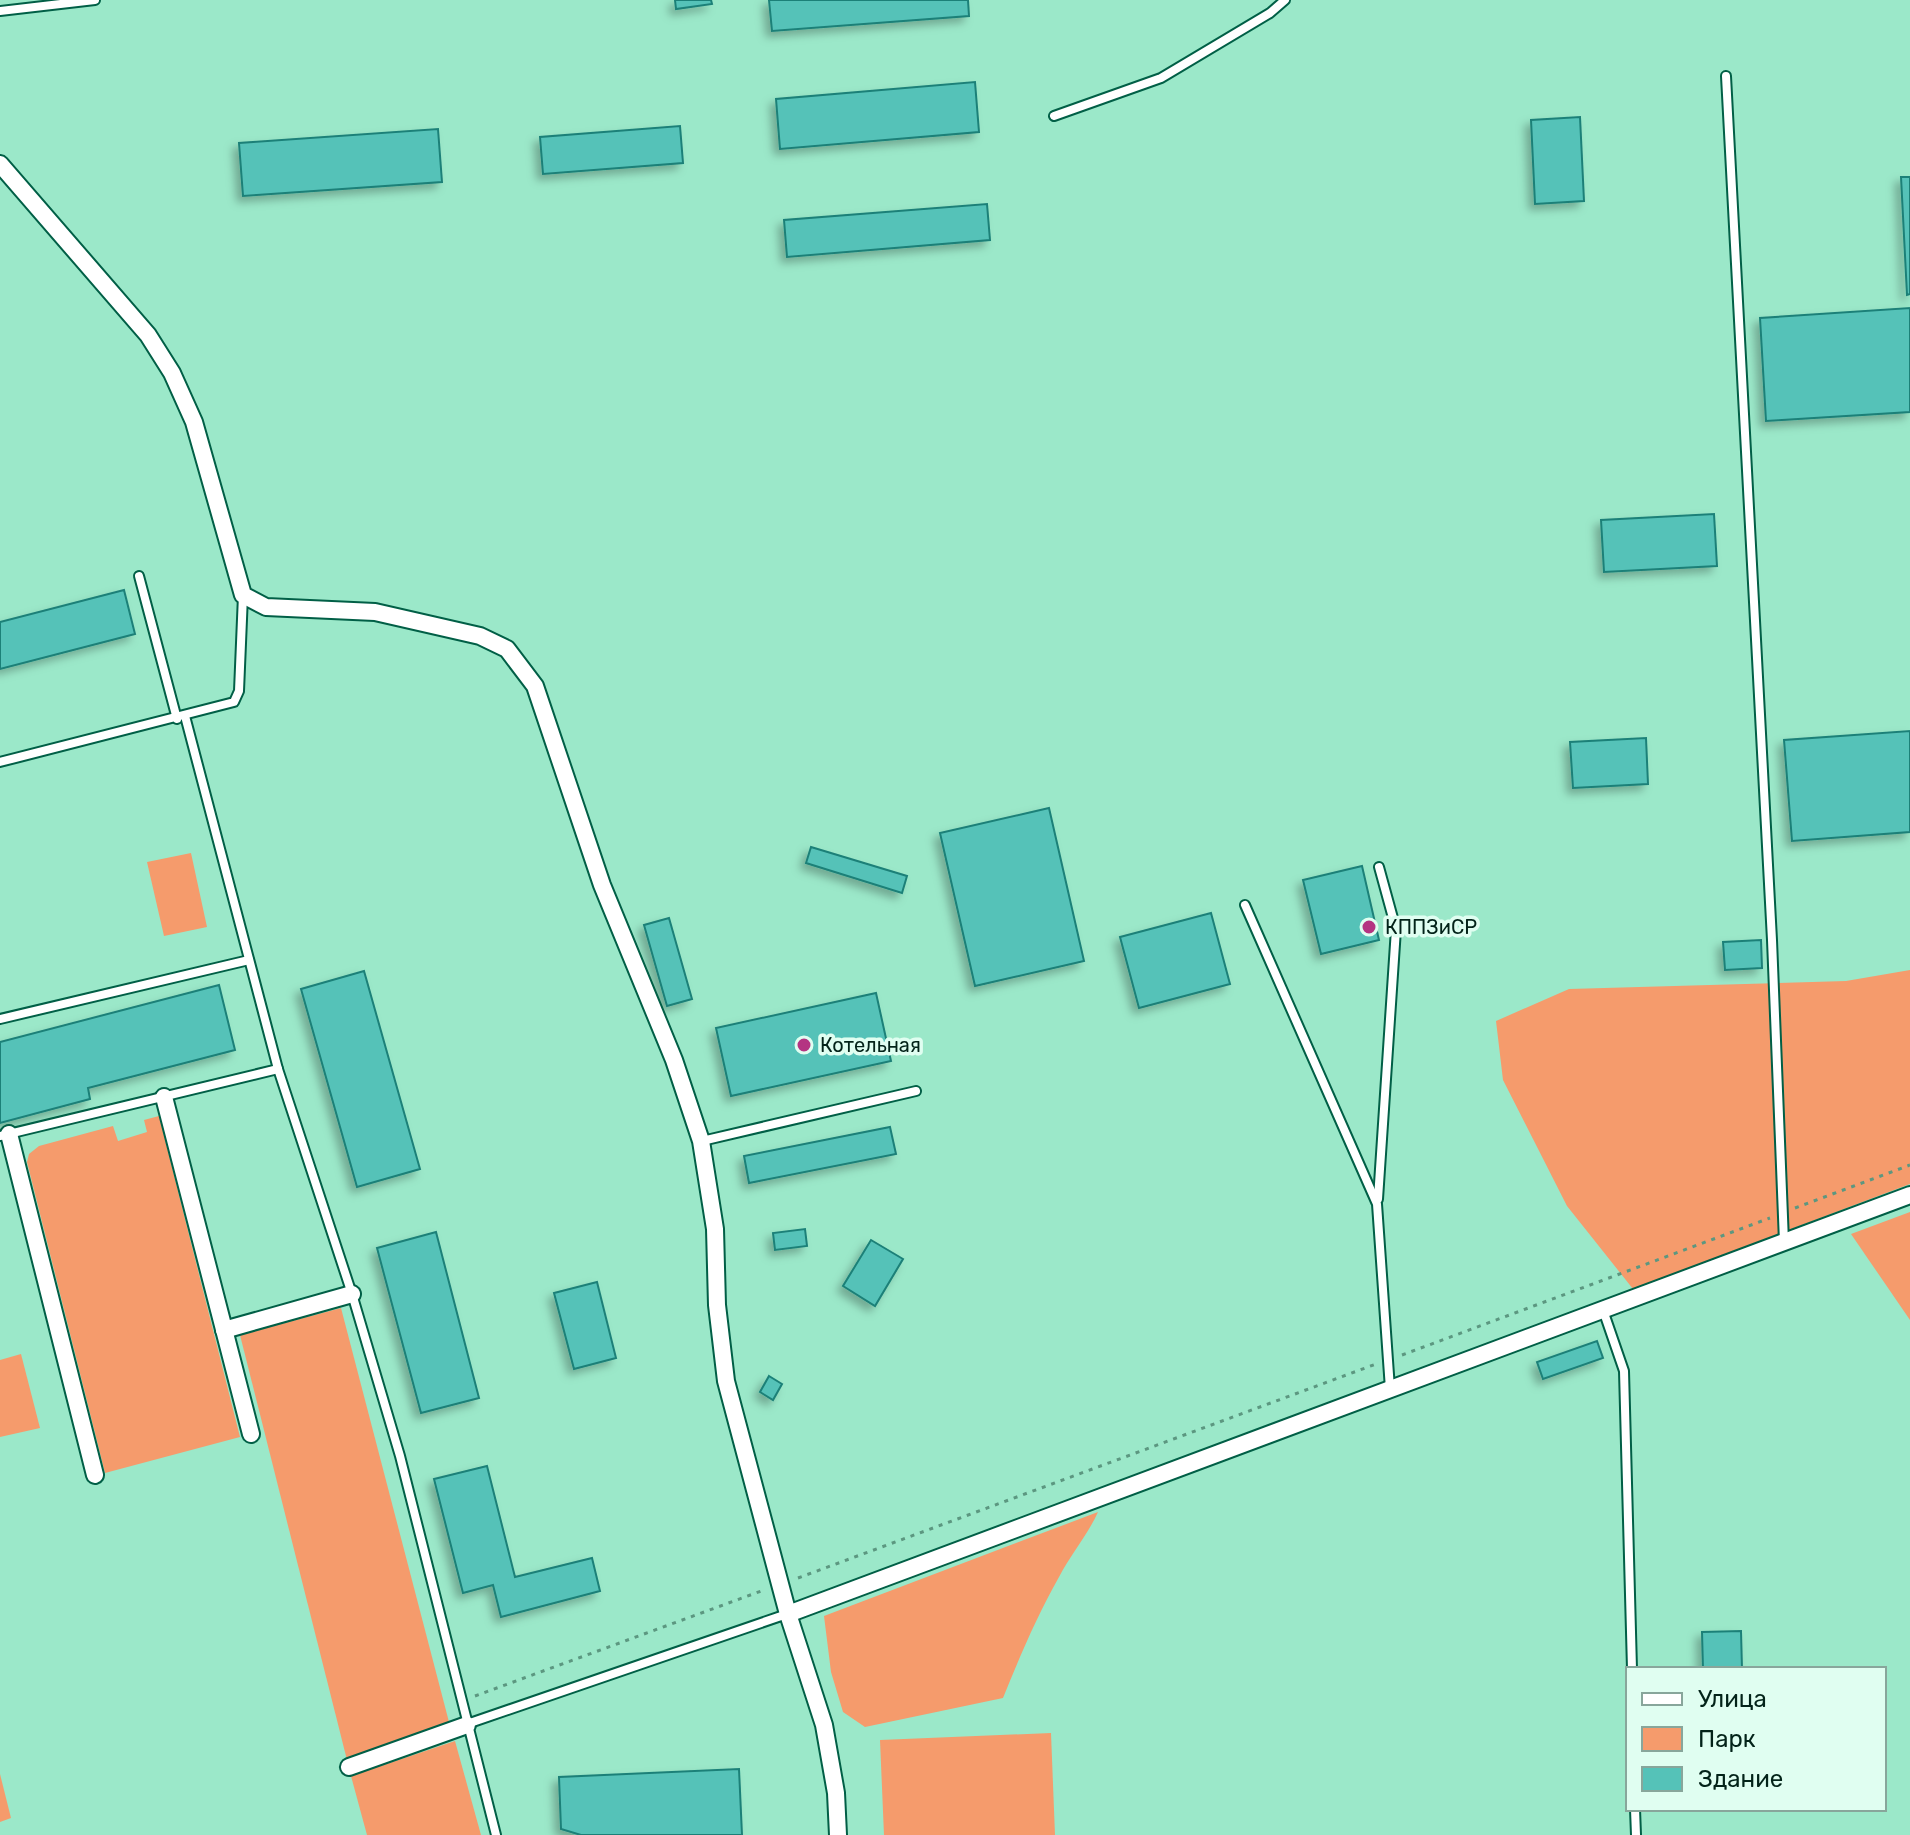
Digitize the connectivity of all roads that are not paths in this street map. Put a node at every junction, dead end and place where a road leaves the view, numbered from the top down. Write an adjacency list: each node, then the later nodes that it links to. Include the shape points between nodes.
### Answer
1 (95, 0): 3 (lane)
2 (1285, 0): 5 (lane, via 1161,78)
3 (0, 11)
4 (1726, 76): 22 (lane)
5 (1054, 116)
6 (0, 164): 8 (street, via 138,323 172,373 194,422)
7 (139, 576): 9 (lane)
8 (243, 595): 9 (lane, via 239,691 234,702); 19 (street, via 266,607 375,612 480,636 507,649 523,665)
9 (181, 718): 10 (lane); 13 (lane)
10 (0, 762)
11 (1379, 867): 21 (lane, via 1396,929)
12 (1245, 905): 21 (lane)
13 (249, 960): 14 (lane); 15 (lane)
14 (0, 1019)
15 (278, 1069): 17 (lane); 23 (lane)
16 (916, 1091): 19 (lane)
17 (164, 1097): 18 (lane); 25 (street)
18 (4, 1135): 28 (street)
19 (701, 1141): 29 (street, via 715,1229 726,1381)
20 (1910, 1195): 22 (street)
21 (1377, 1204): 26 (lane)
22 (1784, 1242): 24 (street)
23 (352, 1294): 25 (street); 31 (lane, via 400,1456)
24 (1603, 1310): 26 (street); 30 (lane, via 1624,1371)
25 (224, 1330): 27 (street)
26 (1390, 1389): 29 (street)
27 (251, 1434)
28 (95, 1475)
29 (788, 1614): 31 (lane); 35 (street, via 824,1725)
30 (1632, 1667)
31 (467, 1725): 32 (street); 34 (lane)
32 (349, 1767)
33 (1635, 1811): 36 (lane)
34 (496, 1835)
35 (838, 1835)
36 (1636, 1835)

